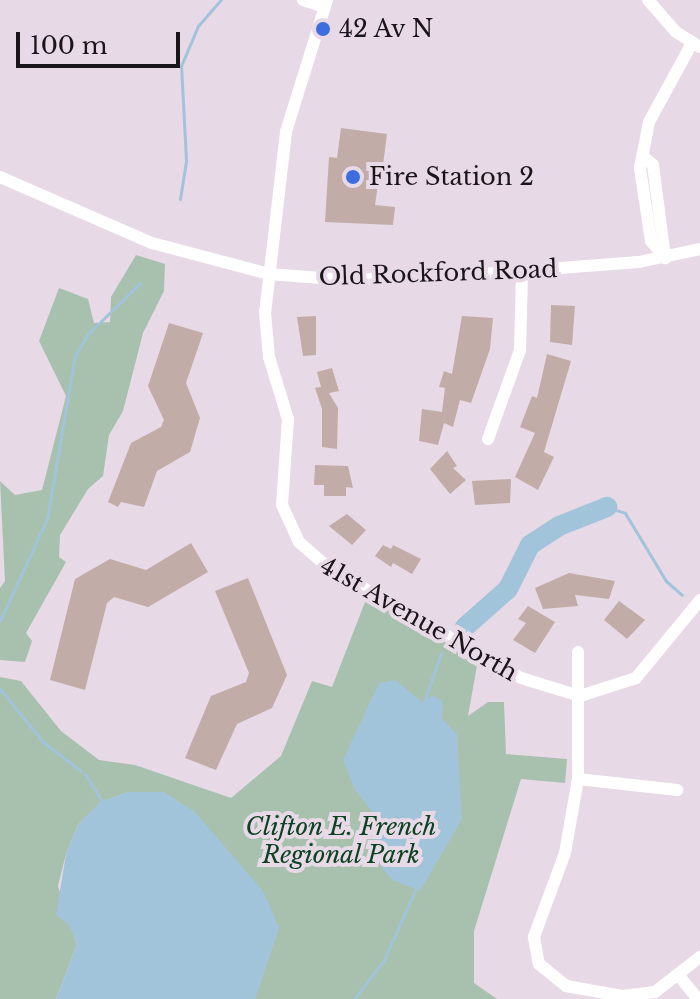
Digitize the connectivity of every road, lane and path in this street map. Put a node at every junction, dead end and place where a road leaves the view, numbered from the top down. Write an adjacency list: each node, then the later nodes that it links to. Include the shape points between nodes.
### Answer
1 (303, 0): 3 (street)
2 (648, 0): 4 (street)
3 (326, 4): 9 (street, 41st Avenue North, via 286,132)
4 (696, 45): 7 (street, via 649,122 640,168 651,241)
5 (0, 177): 9 (street, Old Rockford Road, via 152,243)
6 (700, 249): 7 (street, Old Rockford Road)
7 (665, 258): 8 (street, Old Rockford Road)
8 (522, 271): 9 (street, Old Rockford Road, via 347,280); 10 (street, via 520,350)
9 (269, 274): 13 (street, 41st Avenue North, via 265,335 288,419 282,505 299,542 330,569 521,678)
10 (488, 439)
11 (700, 600): 13 (street, via 636,678)
12 (578, 652): 13 (street)
13 (580, 696): 14 (street)
14 (578, 779): 15 (street); 17 (street, via 565,853 534,937 539,964 557,982 622,996 655,992)
15 (677, 790)
16 (700, 957): 17 (street)
17 (680, 977): 18 (street)
18 (698, 999)

